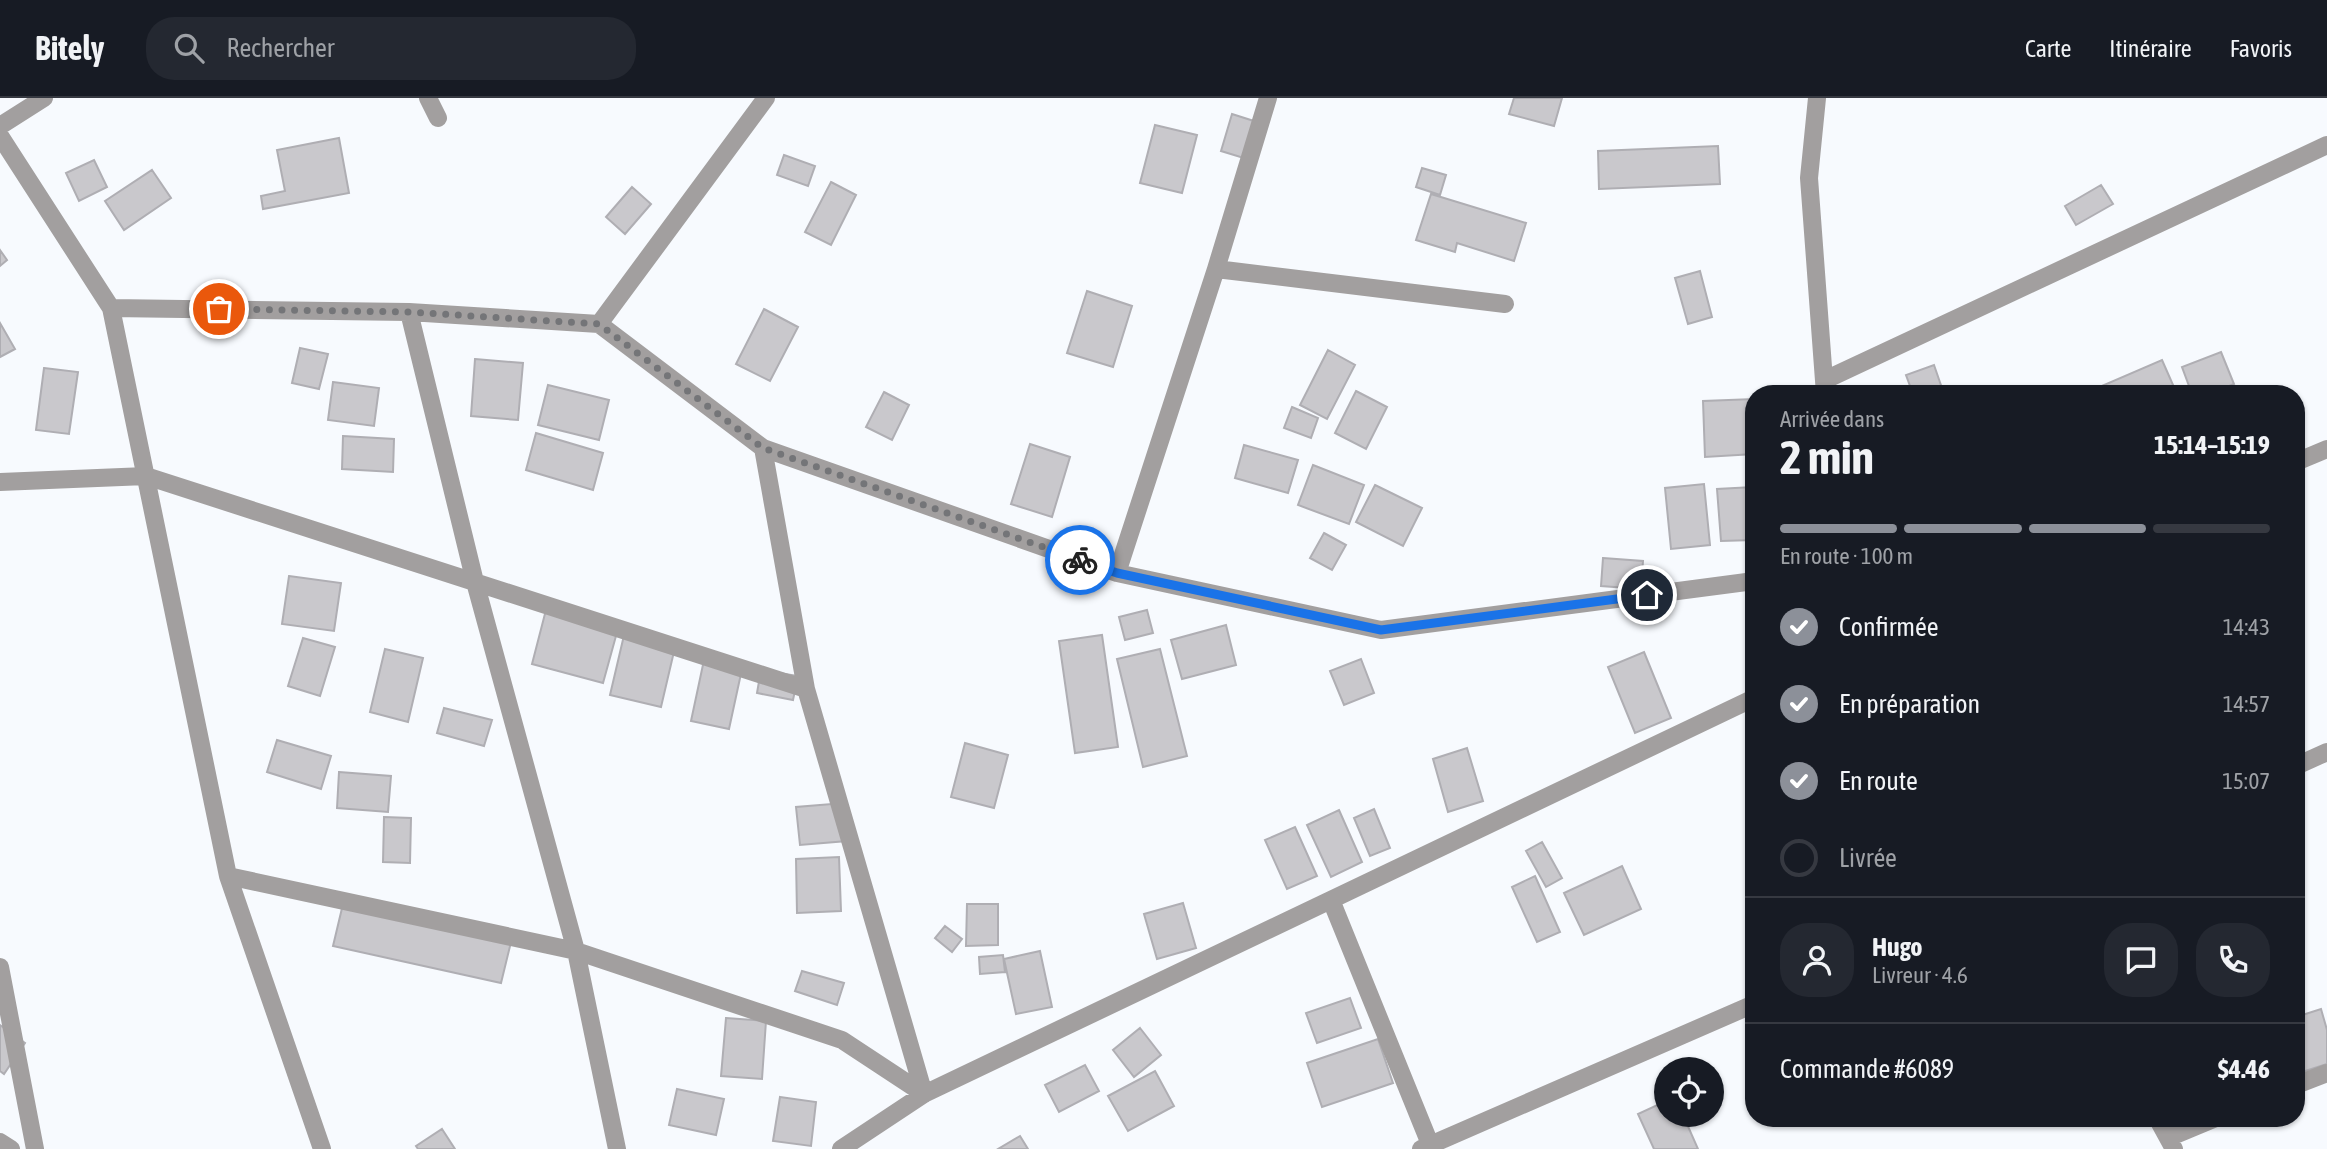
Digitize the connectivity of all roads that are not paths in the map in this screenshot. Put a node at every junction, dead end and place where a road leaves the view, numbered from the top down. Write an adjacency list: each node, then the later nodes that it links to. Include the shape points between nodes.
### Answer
1 (44, 98): 7 (street)
2 (428, 98): 6 (street)
3 (766, 98): 14 (street)
4 (1268, 98): 10 (street)
5 (1817, 98): 15 (street, via 1809,178)
6 (438, 118)
7 (0, 126)
8 (0, 136): 12 (street)
9 (2327, 145): 16 (street)
10 (1216, 269): 11 (street); 22 (street)
11 (1505, 304)
12 (111, 308): 13 (street); 20 (street)
13 (409, 312): 14 (street); 23 (street)
14 (599, 324): 17 (street)
15 (1825, 385)
16 (1829, 385)
17 (763, 448): 22 (street); 25 (street)
18 (2327, 449): 19 (street)
19 (2305, 458)
20 (146, 476): 21 (street); 23 (street); 29 (street)
21 (0, 482)
22 (1117, 573): 24 (street, via 1381,630)
23 (475, 582): 25 (street); 31 (street)
24 (1745, 582)
25 (806, 689): 36 (street)
26 (1745, 702): 30 (street)
27 (2327, 752): 28 (street)
28 (2305, 762)
29 (228, 876): 31 (street); 44 (street)
30 (1331, 900): 36 (street); 41 (street)
31 (576, 951): 36 (street, via 842,1040); 45 (street)
32 (0, 967): 43 (street)
33 (1745, 1008): 41 (street)
34 (2327, 1073): 35 (street)
35 (2305, 1082)
36 (924, 1094): 46 (street)
37 (2162, 1127): 40 (street)
38 (2200, 1127): 40 (street)
39 (0, 1142): 42 (street)
40 (2171, 1143)
41 (1427, 1148)
42 (10, 1149)
43 (35, 1149)
44 (322, 1149)
45 (617, 1149)
46 (841, 1149)

